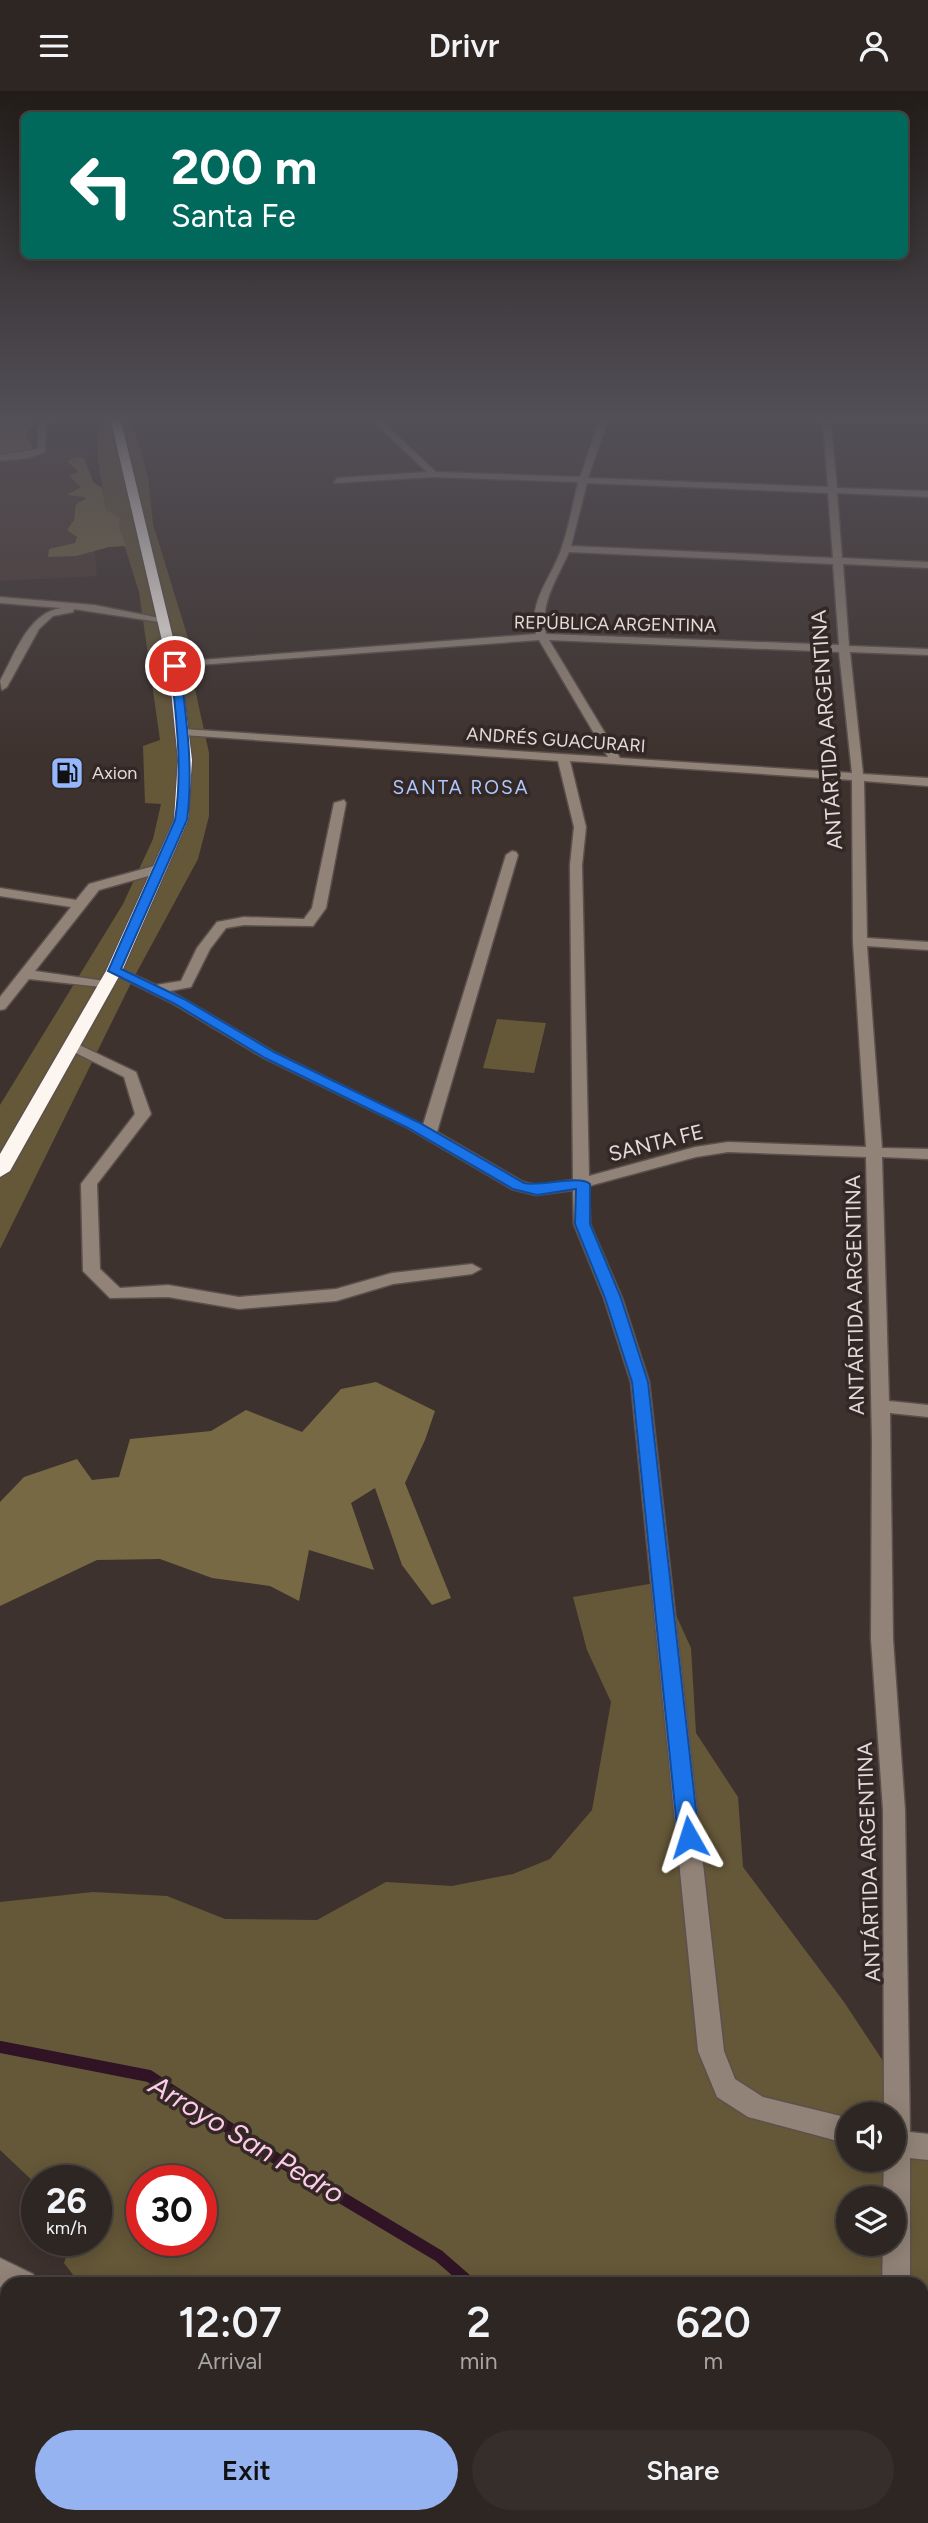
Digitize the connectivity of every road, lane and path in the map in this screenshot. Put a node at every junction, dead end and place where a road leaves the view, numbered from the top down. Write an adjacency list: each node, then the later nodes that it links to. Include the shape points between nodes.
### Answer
1 (143, 530): 9 (highway)
2 (571, 530): 4 (street)
3 (837, 530): 5 (street, ANTÁRTIDA ARGENTINA)
4 (566, 549): 5 (street); 10 (street, via 540,603)
5 (839, 561): 6 (street); 11 (street, ANTÁRTIDA ARGENTINA)
6 (928, 565)
7 (0, 600): 8 (street)
8 (94, 607): 9 (street); 14 (street, via 50,613 34,627)
9 (165, 621): 13 (highway)
10 (542, 637): 11 (street, REPÚBLICA ARGENTINA); 13 (street, REPÚBLICA ARGENTINA); 17 (street)
11 (844, 649): 12 (street, REPÚBLICA ARGENTINA); 18 (street, ANTÁRTIDA ARGENTINA)
12 (928, 652)
13 (175, 666): 15 (highway)
14 (2, 687)
15 (183, 732): 16 (street, ANDRÉS GUACURARI); 22 (highway, via 181,820)
16 (563, 758): 17 (street, ANDRÉS GUACURARI); 37 (street, via 580,827 576,865)
17 (617, 762): 18 (street, ANDRÉS GUACURARI)
18 (858, 778): 19 (street, ANDRÉS GUACURARI); 25 (street, ANTÁRTIDA ARGENTINA)
19 (928, 782)
20 (340, 803): 30 (street, via 319,908 308,923 222,925 186,984)
21 (512, 855): 33 (street)
22 (161, 868): 24 (street, via 94,887); 27 (highway)
23 (0, 892): 24 (street)
24 (80, 905): 28 (street)
25 (860, 942): 26 (street); 34 (street, ANTÁRTIDA ARGENTINA)
26 (928, 946)
27 (114, 971): 29 (highway); 30 (street, SANTA FE)
28 (23, 974): 29 (street); 31 (street)
29 (105, 985): 32 (highway)
30 (154, 989): 33 (street, SANTA FE, via 270,1055)
31 (0, 1006)
32 (71, 1045): 36 (highway); 38 (street, via 131,1075 143,1114 89,1184 92,1271 116,1294 168,1291 239,1303 336,1295 392,1279)
33 (428, 1135): 37 (street, SANTA FE, via 519,1186 537,1190)
34 (874, 1152): 35 (street, SANTA FE); 37 (street, SANTA FE, via 728,1147); 39 (street, ANTÁRTIDA ARGENTINA)
35 (928, 1154)
36 (0, 1171)
37 (583, 1184): 42 (street, via 582,1224 613,1298 640,1382 711,2051 726,2088 757,2108)
38 (472, 1269)
39 (880, 1406): 40 (street); 41 (street, ANTÁRTIDA ARGENTINA, via 882,1639 894,1810)
40 (928, 1411)
41 (895, 2102)
42 (836, 2128)
43 (906, 2144): 44 (street)
44 (928, 2147)
45 (895, 2172): 46 (street, ANTÁRTIDA ARGENTINA)
46 (896, 2277)

